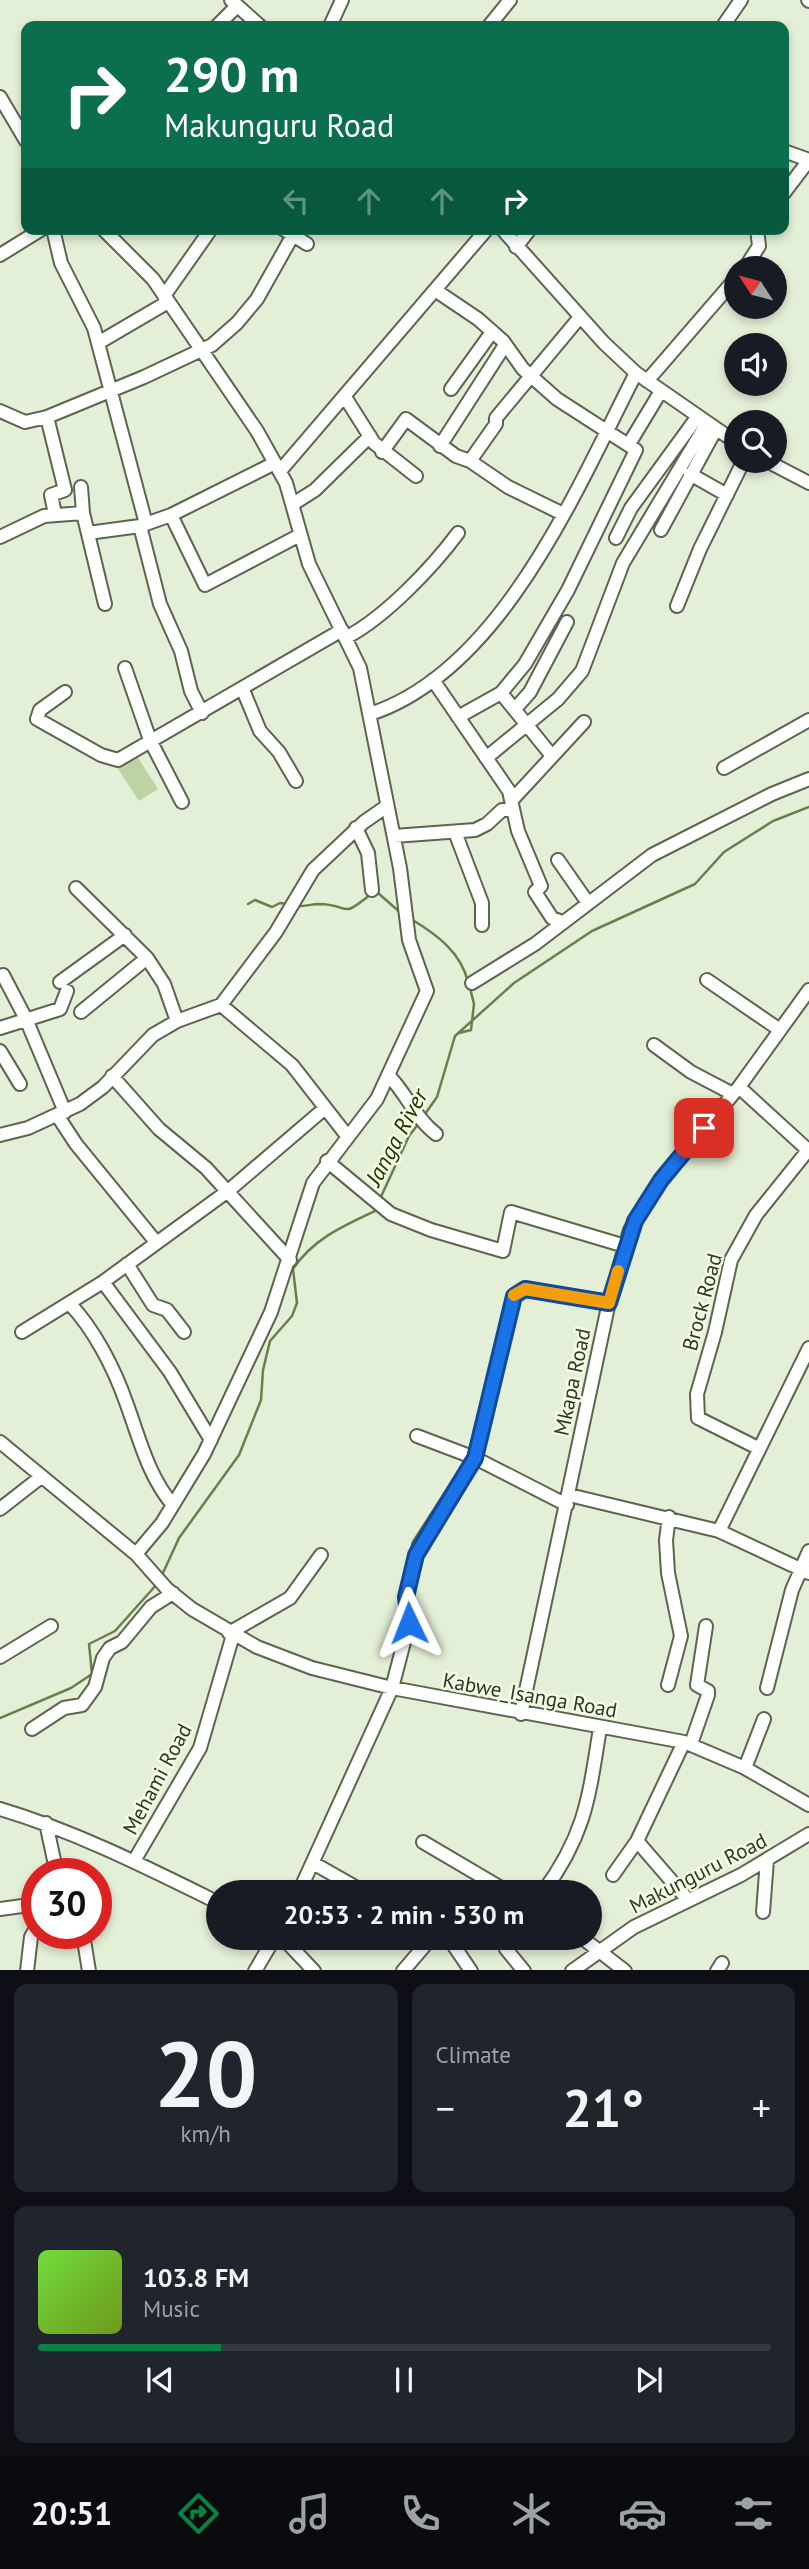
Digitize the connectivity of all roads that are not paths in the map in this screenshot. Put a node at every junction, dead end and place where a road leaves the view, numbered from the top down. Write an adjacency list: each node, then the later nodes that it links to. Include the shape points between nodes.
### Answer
1 (342, 0): 7 (street)
2 (510, 0): 8 (street)
3 (741, 0): 9 (street)
4 (239, 4): 5 (street); 6 (street)
5 (222, 21)
6 (255, 21)
7 (332, 21)
8 (493, 21)
9 (726, 21)
10 (0, 97): 11 (street)
11 (21, 133)
12 (789, 153): 13 (street)
13 (809, 160): 14 (street)
14 (789, 186)
15 (32, 235): 27 (street)
16 (54, 235): 34 (street, via 61,263 91,319)
17 (109, 235): 31 (street, via 149,274)
18 (207, 235): 31 (street)
19 (287, 235): 36 (street, via 252,305)
20 (293, 235): 25 (street)
21 (482, 235): 29 (street)
22 (507, 235): 26 (street)
23 (525, 235): 26 (street)
24 (758, 235): 28 (street, via 759,246)
25 (307, 244)
26 (516, 247): 32 (street)
27 (0, 255)
28 (752, 256)
29 (435, 290): 33 (street); 42 (street)
30 (724, 291): 38 (street)
31 (166, 299): 34 (street); 36 (street)
32 (580, 317): 37 (street); 38 (street)
33 (492, 332): 35 (street); 39 (street)
34 (98, 343): 40 (street)
35 (505, 345): 37 (street); 50 (street)
36 (203, 350): 40 (street); 53 (street)
37 (530, 375): 46 (street, via 568,408); 52 (street)
38 (641, 377): 41 (street); 46 (street)
39 (452, 389)
40 (108, 390): 44 (street); 66 (street)
41 (661, 391): 45 (street); 49 (street)
42 (345, 397): 48 (street); 53 (street)
43 (0, 411): 44 (street, via 25,422)
44 (47, 417): 63 (street, via 65,490 51,495)
45 (707, 423): 47 (street); 56 (street); 72 (street, via 631,508); 88 (street, via 628,554 585,666 565,693)
46 (606, 431): 49 (street); 64 (street)
47 (724, 434)
48 (370, 436): 51 (street); 61 (street, via 315,490)
49 (629, 444): 81 (street, via 636,452 568,590 536,648)
50 (440, 446): 51 (street, via 406,419); 52 (street)
51 (382, 452): 57 (street)
52 (470, 461): 64 (street, via 508,487)
53 (278, 467): 61 (street); 65 (street)
54 (787, 472): 58 (street)
55 (738, 473): 60 (street)
56 (690, 474): 60 (street); 67 (street)
57 (416, 477)
58 (809, 483)
59 (81, 487): 62 (street)
60 (727, 495): 74 (street)
61 (293, 504): 70 (street)
62 (83, 513): 63 (street); 68 (street)
63 (55, 514): 71 (street)
64 (563, 514): 78 (street, via 508,602)
65 (172, 516): 66 (street); 70 (street, via 205,585)
66 (143, 525): 68 (street); 83 (street, via 160,604)
67 (661, 530)
68 (88, 533): 73 (street)
69 (458, 533): 76 (street, via 398,598 363,628)
70 (300, 535): 76 (street, via 316,580)
71 (0, 537)
72 (616, 538)
73 (105, 604)
74 (677, 606)
75 (567, 622): 82 (street, via 530,692)
76 (345, 634): 79 (street); 84 (street, via 360,668)
77 (124, 668): 89 (street)
78 (433, 680): 84 (street, via 409,697); 85 (street)
79 (243, 690): 83 (street); 94 (street, via 260,731)
80 (65, 692): 89 (street, via 40,710 39,721 109,759 118,760)
81 (501, 693): 82 (street); 85 (street)
82 (515, 709): 88 (street)
83 (202, 713): 89 (street)
84 (370, 714): 97 (street)
85 (458, 717): 91 (street)
86 (809, 720): 92 (street)
87 (584, 722): 90 (street)
88 (526, 727): 90 (street); 91 (street)
89 (150, 740): 95 (street)
90 (552, 756): 96 (street)
91 (486, 758): 96 (street)
92 (724, 768)
93 (809, 779): 104 (street, via 652,855)
94 (296, 781)
95 (182, 802)
96 (513, 805): 99 (street, via 482,828); 105 (street, via 541,886 535,892 552,918)
97 (387, 806): 98 (street); 100 (street)
98 (356, 828): 103 (street, via 368,853); 113 (street, via 326,855)
99 (455, 832): 100 (street); 106 (street, via 482,903)
100 (394, 836): 122 (street, via 405,917 427,990)
101 (558, 860): 104 (street)
102 (76, 887): 107 (street)
103 (372, 890)
104 (588, 903): 105 (street)
105 (562, 922): 111 (street, via 536,944)
106 (482, 925)
107 (125, 935): 108 (street); 115 (street, via 64,986 60,1009)
108 (147, 958): 114 (street); 116 (street, via 164,984)
109 (3, 975): 115 (street)
110 (707, 980): 118 (street)
111 (472, 983)
112 (809, 990): 118 (street, Mkapa Road)
113 (221, 1005): 116 (street); 125 (street, via 292,1065)
114 (81, 1012)
115 (26, 1019): 117 (street); 126 (street)
116 (177, 1021): 121 (street, via 136,1049)
117 (0, 1028)
118 (780, 1030): 124 (street, Mkapa Road)
119 (654, 1045): 124 (street, via 691,1072)
120 (0, 1051): 123 (street)
121 (112, 1076): 126 (street, via 93,1095); 132 (street, via 159,1129 191,1153)
122 (390, 1077): 127 (street); 129 (street)
123 (20, 1084)
124 (736, 1091): 130 (street); 134 (street, Mkapa Road, via 656,1188)
125 (324, 1108): 129 (street); 132 (street)
126 (61, 1114): 128 (street); 133 (street, via 76,1144)
127 (431, 1130)
128 (0, 1135)
129 (348, 1137): 131 (street)
130 (809, 1150): 146 (street, Brock Road, via 756,1215 731,1260 697,1394 700,1420)
131 (327, 1161): 134 (street, via 391,1214 503,1251 511,1212); 135 (street, via 309,1192)
132 (228, 1191): 133 (street); 135 (street)
133 (156, 1242): 136 (street)
134 (625, 1246): 139 (street, Mkapa Road)
135 (290, 1260): 144 (street)
136 (127, 1264): 137 (street); 141 (street, via 153,1305 167,1310)
137 (103, 1282): 138 (street); 144 (street, via 170,1372)
138 (69, 1303): 140 (street); 150 (street, via 86,1323 120,1386 155,1480)
139 (609, 1303): 147 (street, via 525,1289 514,1296); 149 (street, Mkapa Road)
140 (22, 1332)
141 (184, 1332)
142 (809, 1348): 146 (street)
143 (416, 1436): 147 (street)
144 (211, 1440): 150 (street)
145 (0, 1442): 148 (street, Kabwe_Isanga Road)
146 (758, 1448): 153 (street)
147 (475, 1458): 149 (street); 164 (street, via 419,1545 407,1592 409,1623)
148 (41, 1477): 151 (street); 155 (street, Kabwe_Isanga Road)
149 (568, 1500): 152 (street); 166 (street, Mkapa Road)
150 (173, 1505): 155 (street)
151 (0, 1508)
152 (669, 1517): 153 (street); 163 (street, via 668,1573 681,1636)
153 (719, 1531): 157 (street)
154 (809, 1551): 157 (street)
155 (136, 1554): 158 (street, Kabwe_Isanga Road)
156 (321, 1555): 161 (street, via 290,1598)
157 (805, 1571): 165 (street)
158 (170, 1591): 161 (street, Kabwe_Isanga Road); 169 (street, via 122,1642 110,1648 82,1704 64,1708)
159 (51, 1626): 162 (street)
160 (706, 1626): 170 (street, via 697,1685 708,1695)
161 (231, 1634): 164 (street, Kabwe_Isanga Road, via 312,1668); 180 (street, Mehami Road, via 200,1748)
162 (0, 1657)
163 (668, 1685)
164 (391, 1688): 166 (street, Kabwe_Isanga Road); 181 (street)
165 (767, 1688)
166 (521, 1714): 168 (street, Kabwe_Isanga Road)
167 (764, 1719): 171 (street)
168 (600, 1728): 170 (street, Kabwe_Isanga Road); 186 (street, via 590,1793 575,1841)
169 (32, 1729)
170 (688, 1743): 171 (street, Kabwe_Isanga Road); 176 (street)
171 (746, 1768): 172 (street, Kabwe_Isanga Road)
172 (809, 1805)
173 (0, 1809): 174 (street)
174 (46, 1823): 178 (street); 180 (street)
175 (809, 1834): 179 (street, Makunguru Road)
176 (637, 1841): 182 (street); 188 (street)
177 (423, 1842): 185 (street)
178 (54, 1858)
179 (767, 1860): 188 (street, Makunguru Road); 191 (street)
180 (134, 1861): 187 (street)
181 (313, 1863): 183 (street); 184 (street)
182 (613, 1875)
183 (305, 1880)
184 (343, 1880)
185 (488, 1880)
186 (552, 1880)
187 (206, 1897)
188 (688, 1900): 192 (street, Makunguru Road)
189 (21, 1906): 190 (street)
190 (0, 1909)
191 (763, 1912)
192 (602, 1948)
193 (30, 1949): 201 (street)
194 (86, 1949): 202 (street)
195 (267, 1950): 203 (street)
196 (295, 1950): 204 (street)
197 (421, 1950): 205 (street)
198 (457, 1950): 206 (street)
199 (507, 1950): 207 (street)
200 (598, 1950): 208 (street, Makunguru Road); 209 (street)
201 (27, 1970)
202 (89, 1970)
203 (255, 1970)
204 (314, 1970)
205 (404, 1970)
206 (471, 1970)
207 (524, 1970)
208 (572, 1970)
209 (625, 1970)

